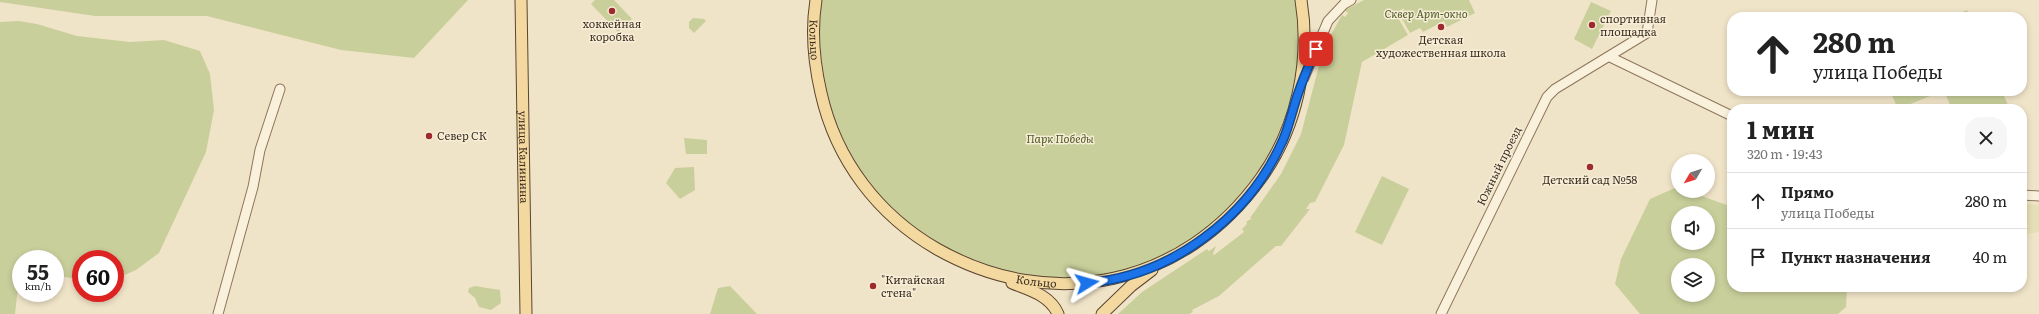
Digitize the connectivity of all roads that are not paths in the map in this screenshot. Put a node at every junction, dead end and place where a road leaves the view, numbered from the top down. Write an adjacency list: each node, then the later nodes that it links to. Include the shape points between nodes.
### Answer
1 (522, 0): 15 (main road, улица Калинина)
2 (816, 0): 13 (main road, Кольцо, via 814,53 819,84 830,125 851,169 903,228 960,261)
3 (1301, 0): 8 (main road, Кольцо, via 1305,39)
4 (1351, 0): 8 (street, via 1328,21)
5 (1652, 0): 6 (street, Южный проезд, via 1647,33)
6 (1610, 56): 9 (street); 18 (street, Южный проезд, via 1555,89 1547,97)
7 (280, 89): 14 (street, via 260,150 253,187)
8 (1299, 91): 12 (main road, Кольцо, via 1283,140 1243,203 1208,235)
9 (1727, 114)
10 (2027, 195): 11 (street)
11 (2039, 196)
12 (1170, 259): 13 (main road, Кольцо, via 1127,275 1098,282 1053,284); 17 (main road, via 1131,286)
13 (997, 275): 16 (main road, via 1038,293 1049,301)
14 (218, 314)
15 (526, 314)
16 (1058, 314)
17 (1102, 314)
18 (1441, 314)

